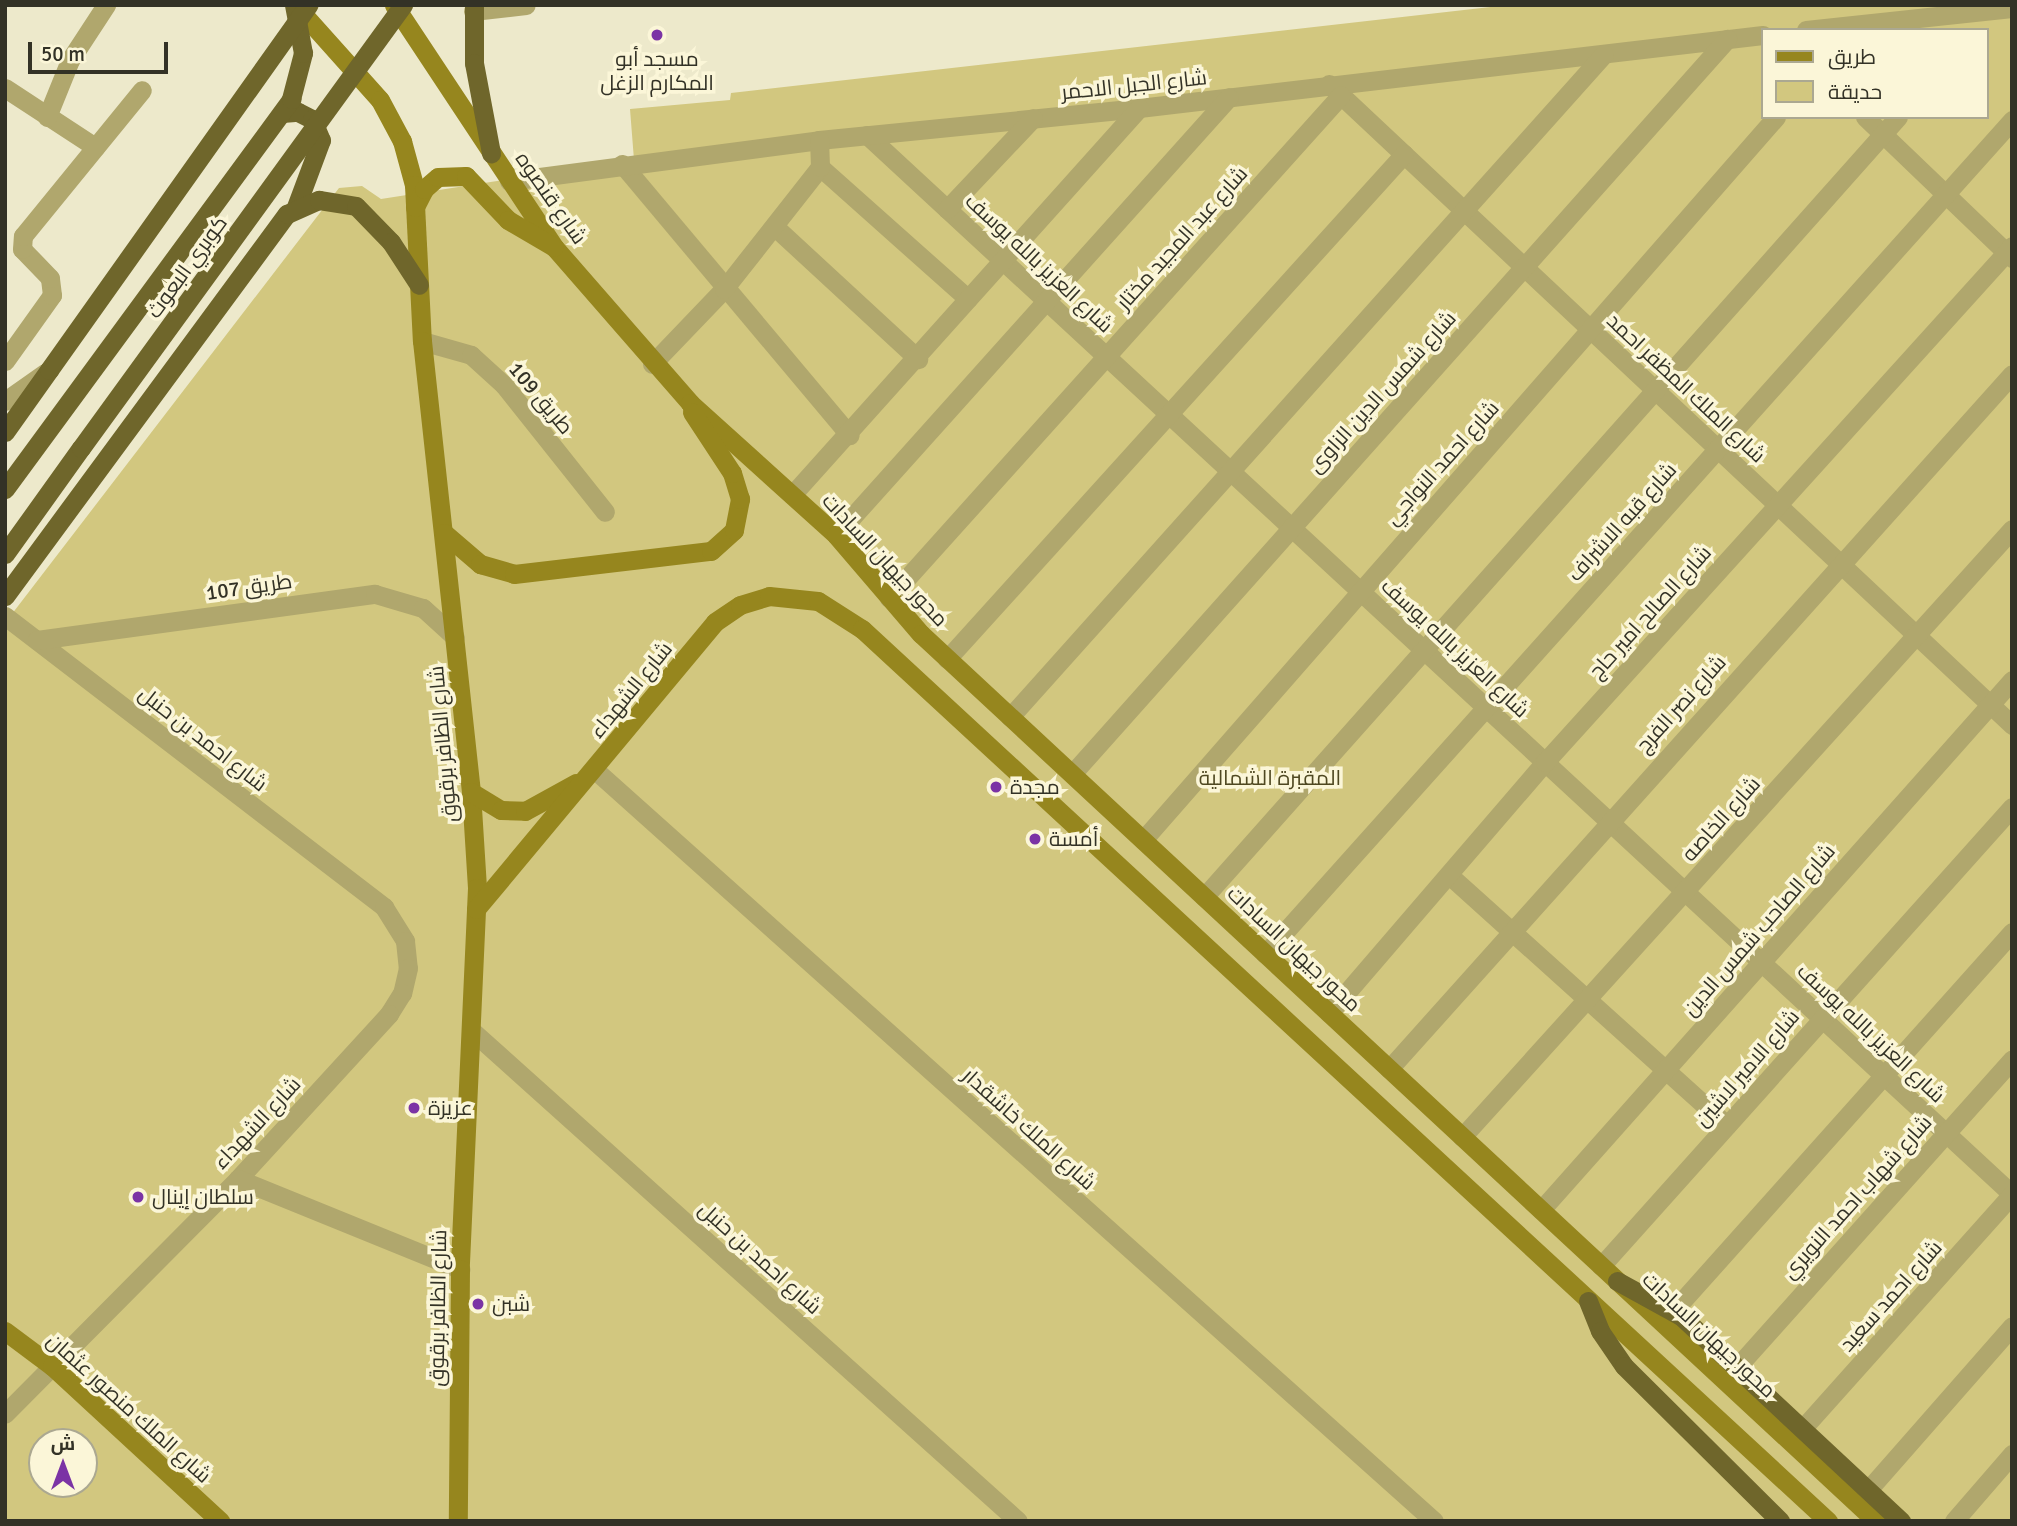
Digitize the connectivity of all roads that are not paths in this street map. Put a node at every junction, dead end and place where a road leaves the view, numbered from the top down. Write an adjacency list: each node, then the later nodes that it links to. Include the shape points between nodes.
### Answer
1 (106, 5): 21 (street, via 70,60)
2 (295, 5): 20 (highway, via 302,37 301,69); 37 (main road, شارع الظافر برقوق, via 380,100 409,163)
3 (308, 5): 56 (highway, bridge)
4 (394, 5): 31 (main road, شارع قنصوه)
5 (403, 5): 74 (highway, كوبري البعوث, bridge)
6 (526, 5): 7 (street)
7 (474, 8): 31 (highway, via 474,63)
8 (2012, 8): 9 (street)
9 (1989, 10): 10 (street); 11 (street)
10 (1824, 28)
11 (1975, 28)
12 (1762, 35): 13 (street, شارع الجبل الاحمر)
13 (1727, 39): 14 (street, شارع الجبل الاحمر); 45 (street, شارع شمس الدين الزاوى)
14 (1604, 54): 16 (street, شارع الجبل الاحمر); 40 (street)
15 (5, 88): 21 (street)
16 (1335, 89): 18 (street, شارع الجبل الاحمر); 32 (street, شارع الملك المظفر احمد); 52 (street, شارع عبد المجيد مختار)
17 (142, 90): 30 (street)
18 (1229, 97): 19 (street, شارع الجبل الاحمر); 49 (street)
19 (1139, 108): 22 (street, شارع الجبل الاحمر); 44 (street)
20 (282, 113): 38 (highway, via 298,112 312,119 321,141); 66 (highway)
21 (47, 117): 30 (street)
22 (1034, 118): 27 (street, شارع الجبل الاحمر); 39 (street)
23 (1774, 119): 50 (street, شارع احمد النواجي)
24 (1867, 119): 28 (street)
25 (1896, 119): 28 (street)
26 (2012, 120): 36 (street, شارع قبه الاشراف)
27 (867, 135): 29 (street, شارع الجبل الاحمر); 39 (street, شارع العزيز بالله يوسف)
28 (1883, 135): 36 (street); 58 (street)
29 (819, 140): 33 (street, شارع الجبل الاحمر); 34 (street)
30 (95, 147): 54 (street, via 23,236 22,249 50,278 52,295)
31 (491, 153): 35 (main road, شارع قنصوه)
32 (1404, 154): 40 (street, شارع الملك المظفر احمد); 61 (street)
33 (622, 164): 35 (street, شارع الجبل الاحمر); 47 (street)
34 (820, 167): 41 (street); 48 (street)
35 (509, 181): 42 (main road, شارع قنصوه)
36 (1945, 194): 43 (street); 64 (street, شارع قبه الاشراف)
37 (415, 206): 42 (main road, via 424,189 438,177 466,176 508,220); 46 (main road, شارع الظافر برقوق)
38 (296, 208): 46 (highway, via 332,200 366,212); 77 (highway, via 278,222)
39 (947, 209): 44 (street, شارع العزيز بالله يوسف)
40 (1464, 210): 45 (street, شارع الملك المظفر احمد); 65 (street)
41 (775, 227): 47 (street); 53 (street)
42 (555, 247): 55 (main road, شارع قنصوه)
43 (2010, 252): 68 (street, شارع الصالح امير حاج)
44 (1003, 261): 48 (street); 49 (street, شارع العزيز بالله يوسف)
45 (1524, 267): 50 (street, شارع الملك المظفر احمد); 70 (street, شارع شمس الدين الزاوى)
46 (419, 285): 51 (main road, شارع الظافر برقوق)
47 (724, 289): 55 (street); 63 (street)
48 (968, 299): 53 (street)
49 (1045, 300): 52 (street, شارع العزيز بالله يوسف); 73 (street)
50 (1591, 330): 58 (street, شارع الملك المظفر احمد); 76 (street, شارع احمد النواجي)
51 (422, 341): 69 (street, طريق 109, via 471,355 504,385); 72 (main road, شارع الظافر برقوق)
52 (1106, 356): 61 (street, شارع العزيز بالله يوسف); 78 (street, شارع عبد المجيد مختار)
53 (918, 359): 63 (street)
54 (5, 361)
55 (652, 364): 60 (main road, شارع قنصوه)
56 (49, 370): 59 (street); 62 (highway)
57 (2012, 374): 75 (street, شارع نصر الفرج)
58 (1655, 390): 64 (street, شارع الملك المظفر احمد); 83 (street)
59 (5, 401)
60 (690, 403): 67 (main road, محور جيهان السادات); 72 (main road, via 699,428 732,473 740,499 734,530 711,551 514,574 480,564)
61 (1170, 415): 65 (street, شارع العزيز بالله يوسف); 84 (street)
62 (5, 432)
63 (849, 435): 67 (street)
64 (1718, 449): 68 (street, شارع الملك المظفر احمد); 87 (street, شارع قبه الاشراف)
65 (1230, 471): 70 (street, شارع العزيز بالله يوسف); 88 (street)
66 (5, 489)
67 (792, 495): 73 (main road, محور جيهان السادات)
68 (1778, 505): 75 (street, شارع الملك المظفر احمد); 90 (street, شارع الصالح امير حاج)
69 (605, 512)
70 (1291, 528): 76 (street, شارع العزيز بالله يوسف); 92 (street, شارع شمس الدين الزاوى)
71 (2012, 529): 80 (street, شارع الخاصه)
72 (444, 533): 81 (main road, شارع الظافر برقوق)
73 (836, 536): 78 (main road, محور جيهان السادات)
74 (5, 554)
75 (1839, 562): 80 (street, شارع الملك المظفر احمد); 95 (street, شارع نصر الفرج)
76 (1358, 590): 83 (street, شارع العزيز بالله يوسف); 96 (street, شارع احمد النواجي)
77 (5, 596)
78 (888, 598): 84 (main road, محور جيهان السادات)
79 (5, 616): 82 (street, شارع احمد بن حنبل)
80 (1916, 636): 86 (street, شارع الملك المظفر احمد); 98 (street, شارع الخاصه)
81 (455, 637): 82 (street, طريق 107, via 423,608 375,594); 93 (main road, شارع الظافر برقوق)
82 (37, 640): 100 (street, شارع احمد بن حنبل)
83 (1422, 649): 87 (street, شارع العزيز بالله يوسف); 99 (street)
84 (947, 659): 88 (main road, محور جيهان السادات)
85 (2012, 680): 86 (street, شارع الصاحب شمس الدين)
86 (1989, 704): 89 (street, شارع الملك المظفر احمد); 105 (street, شارع الصاحب شمس الدين)
87 (1486, 708): 90 (street, شارع العزيز بالله يوسف); 104 (street, شارع قبه الاشراف)
88 (1010, 717): 92 (main road, محور جيهان السادات)
89 (2012, 725)
90 (1545, 762): 95 (street, شارع العزيز بالله يوسف); 97 (street, شارع الصالح امير حاج)
91 (595, 770): 93 (main road, via 525,811 501,810); 101 (main road, شارع الشهداء); 123 (main road, شارع الشهداء, via 706,633 740,605 769,596 802,597 862,629); 136 (street, شارع الملك خاشقدار)
92 (1072, 774): 96 (main road, محور جيهان السادات)
93 (471, 792): 101 (main road, شارع الظافر برقوق)
94 (2012, 807): 108 (street, شارع الامير لاشين)
95 (1608, 820): 98 (street, شارع العزيز بالله يوسف); 102 (street, شارع نصر الفرج)
96 (1143, 840): 99 (main road, محور جيهان السادات)
97 (1449, 875): 102 (street); 107 (street, شارع الصالح امير حاج)
98 (1686, 893): 105 (street, شارع العزيز بالله يوسف); 106 (street, شارع الخاصه)
99 (1204, 897): 104 (main road, محور جيهان السادات)
100 (373, 899): 117 (street, شارع الشهداء, via 393,917 405,941 408,968 402,993 389,1014)
101 (476, 909): 109 (main road, شارع الظافر برقوق)
102 (1508, 932): 106 (street); 111 (street, شارع نصر الفرج)
103 (2012, 932): 113 (street)
104 (1265, 954): 107 (main road, محور جيهان السادات)
105 (1760, 962): 108 (street, شارع العزيز بالله يوسف); 112 (street, شارع الصاحب شمس الدين)
106 (1588, 1002): 112 (street); 116 (street, شارع الخاصه)
107 (1329, 1013): 111 (main road, محور جيهان السادات)
108 (1821, 1018): 113 (street, شارع العزيز بالله يوسف); 114 (street, شارع الامير لاشين)
109 (471, 1030): 121 (main road, شارع الظافر برقوق); 135 (street, شارع احمد بن حنبل)
110 (2012, 1059): 115 (street, شارع شهاب احمد النويري)
111 (1389, 1069): 116 (main road, محور جيهان السادات)
112 (1668, 1070): 114 (street); 119 (street, شارع الصاحب شمس الدين)
113 (1883, 1075): 115 (street, شارع العزيز بالله يوسف); 124 (street)
114 (1727, 1125): 120 (street, شارع الامير لاشين)
115 (1945, 1133): 118 (street, شارع العزيز بالله يوسف); 128 (street, شارع شهاب احمد النويري)
116 (1462, 1137): 119 (main road, محور جيهان السادات)
117 (238, 1179): 121 (street); 127 (street, شارع الشهداء)
118 (2012, 1194): 130 (street, شارع احمد سعيد)
119 (1541, 1210): 120 (main road, محور جيهان السادات)
120 (1601, 1266): 122 (main road, محور جيهان السادات)
121 (460, 1269): 134 (main road, شارع الظافر برقوق)
122 (1617, 1280): 124 (highway); 139 (main road, محور جيهان السادات)
123 (1588, 1301): 137 (highway, via 1604,1338 1624,1366); 138 (main road)
124 (1674, 1310): 128 (highway)
125 (2012, 1325): 132 (street)
126 (5, 1331): 127 (main road, شارع الملك منصور عثمان)
127 (52, 1366): 129 (street, شارع الشهداء); 133 (main road, شارع الملك منصور عثمان)
128 (1737, 1367): 130 (highway)
129 (5, 1414)
130 (1803, 1428): 132 (highway)
131 (2012, 1454): 141 (street)
132 (1868, 1490): 140 (highway)
133 (220, 1521)
134 (458, 1521)
135 (1018, 1521)
136 (1434, 1521)
137 (1780, 1521)
138 (1828, 1521)
139 (1875, 1521)
140 (1901, 1521)
141 (1954, 1521)

